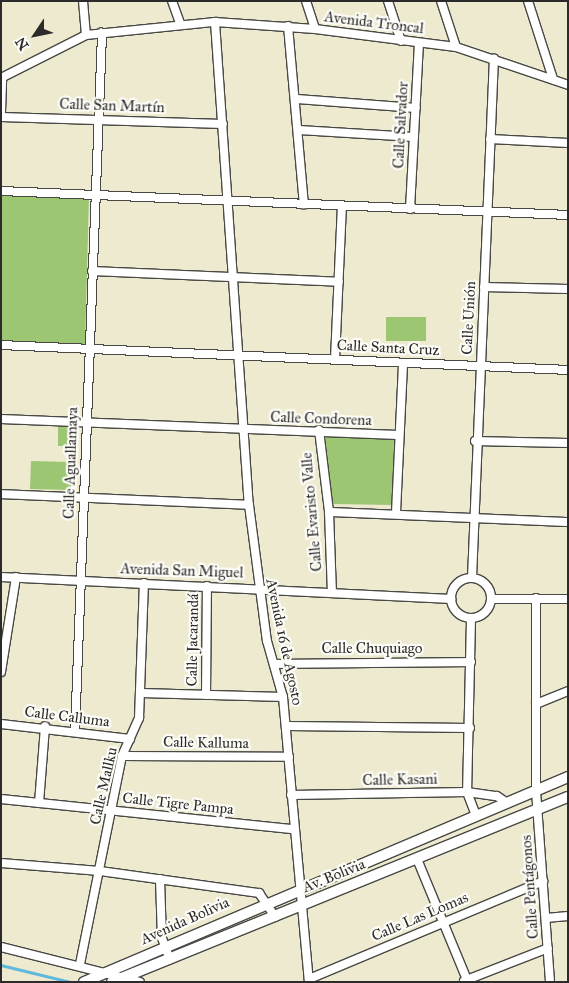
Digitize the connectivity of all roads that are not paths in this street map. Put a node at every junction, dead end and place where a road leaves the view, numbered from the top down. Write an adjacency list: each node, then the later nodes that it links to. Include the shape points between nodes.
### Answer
1 (84, 1): 12 (street)
2 (172, 1): 8 (street)
3 (306, 1): 10 (street)
4 (388, 1): 13 (street)
5 (441, 1): 15 (street)
6 (528, 1): 18 (street)
7 (215, 22): 8 (street, Avenida Troncal); 9 (street, Avenida Troncal); 25 (street, Avenida 16 de Agosto)
8 (180, 23): 11 (street, Avenida Troncal)
9 (288, 26): 10 (street, Avenida Troncal); 20 (street)
10 (315, 29): 13 (street, Avenida Troncal)
11 (102, 33): 12 (street, Avenida Troncal); 24 (street, Calle Aguallamaya)
12 (86, 35): 17 (street, Avenida Troncal)
13 (401, 41): 14 (street, Avenida Troncal)
14 (419, 42): 15 (street, Avenida Troncal); 21 (street, Calle Salvador)
15 (456, 47): 16 (street, Avenida Troncal)
16 (494, 58): 18 (street, Avenida Troncal); 28 (street, Calle Unión)
17 (2, 78): 22 (street)
18 (553, 79): 19 (street, Avenida Troncal)
19 (568, 85)
20 (297, 99): 21 (street); 26 (street)
21 (416, 108): 27 (street, Calle Salvador)
22 (1, 112)
23 (1, 117): 24 (street, Calle San Martín)
24 (99, 119): 25 (street, Calle San Martín); 31 (street, Calle Aguallamaya)
25 (222, 124): 32 (street, Avenida 16 de Agosto)
26 (299, 130): 27 (street); 33 (street)
27 (414, 137): 35 (street, Calle Salvador)
28 (490, 139): 29 (street); 36 (street, Calle Unión)
29 (568, 142)
30 (1, 191): 31 (street)
31 (96, 196): 32 (street); 38 (street, Calle Aguallamaya)
32 (229, 202): 33 (street); 39 (street, Avenida 16 de Agosto)
33 (304, 204): 34 (street)
34 (342, 206): 35 (street); 40 (street)
35 (410, 209): 36 (street)
36 (488, 212): 37 (street); 41 (street, Calle Unión)
37 (568, 215)
38 (92, 271): 39 (street); 44 (street, Calle Aguallamaya)
39 (233, 277): 40 (street); 45 (street, Avenida 16 de Agosto)
40 (339, 282): 46 (street)
41 (484, 287): 42 (street); 48 (street, Calle Unión)
42 (568, 289)
43 (1, 345): 44 (street, Calle Santa Cruz)
44 (88, 348): 45 (street, Calle Santa Cruz); 51 (street, Calle Aguallamaya)
45 (238, 354): 46 (street, Calle Santa Cruz); 53 (street, Avenida 16 de Agosto)
46 (335, 359): 47 (street, Calle Santa Cruz)
47 (403, 363): 48 (street, Calle Santa Cruz); 54 (street)
48 (481, 366): 49 (street, Calle Santa Cruz); 55 (street, Calle Unión)
49 (568, 370)
50 (1, 419): 51 (street, Calle Condorena)
51 (86, 422): 53 (street, Calle Condorena); 58 (street, Calle Aguallamaya)
52 (319, 430): 53 (street, Calle Condorena); 54 (street, Calle Condorena); 60 (street, Calle Evaristo Valle)
53 (244, 431): 59 (street, Avenida 16 de Agosto)
54 (398, 435): 61 (street)
55 (475, 441): 56 (street); 62 (street, Calle Unión)
56 (568, 443)
57 (1, 494): 58 (street)
58 (83, 500): 59 (street); 67 (street, Calle Aguallamaya)
59 (249, 505): 70 (street, Avenida 16 de Agosto)
60 (329, 512): 61 (street); 71 (street, Calle Evaristo Valle)
61 (396, 513): 62 (street)
62 (474, 517): 63 (street); 66 (street, Calle Unión)
63 (568, 522)
64 (1, 577): 65 (street, Avenida San Miguel)
65 (16, 577): 67 (street, Avenida San Miguel); 77 (street)
66 (472, 578): 73 (street, via 455,587); 74 (street, via 484,582)
67 (81, 580): 68 (street, Avenida San Miguel); 90 (street, Calle Aguallamaya)
68 (144, 583): 69 (street, Avenida San Miguel); 82 (street, Calle Mallku)
69 (207, 586): 70 (street, Avenida San Miguel); 83 (street, Calle Jacarandá)
70 (257, 588): 71 (street, Avenida San Miguel); 79 (street, Avenida 16 de Agosto)
71 (332, 592): 73 (street, Avenida San Miguel)
72 (536, 598): 74 (street); 75 (street); 85 (street, Calle Pentágonos)
73 (451, 599): 76 (street, via 460,615)
74 (492, 599): 76 (street, via 488,611)
75 (568, 600)
76 (471, 619): 78 (street)
77 (4, 645): 80 (street)
78 (471, 662): 79 (street, Calle Chuquiago); 89 (street)
79 (274, 664): 84 (street, Avenida 16 de Agosto)
80 (1, 672)
81 (568, 691): 85 (street)
82 (141, 692): 83 (street); 91 (street, Calle Mallku, via 139,718)
83 (206, 695): 84 (street)
84 (283, 697): 88 (street, Avenida 16 de Agosto)
85 (536, 704): 95 (street, Calle Pentágonos)
86 (1, 724): 87 (street, Calle Calluma)
87 (46, 726): 90 (street, Calle Calluma); 100 (street)
88 (287, 726): 89 (street); 93 (street, Avenida 16 de Agosto)
89 (470, 728): 96 (street)
90 (75, 731): 91 (street, Calle Calluma)
91 (130, 739): 92 (street, Calle Mallku)
92 (122, 756): 93 (street, Calle Kalluma); 103 (street, Calle Mallku)
93 (290, 757): 97 (street, Avenida 16 de Agosto)
94 (568, 777): 95 (street, Av. Bolivia)
95 (536, 791): 101 (street, Av. Bolivia); 102 (street, Calle Pentágonos)
96 (466, 792): 97 (street, Calle Kasani); 101 (street, Calle Kasani, via 497,796); 104 (street)
97 (291, 795): 105 (street, Avenida 16 de Agosto)
98 (567, 798): 102 (street, Av. Bolivia)
99 (1, 800): 100 (street, Calle Tigre Pampa)
100 (39, 803): 103 (street, Calle Tigre Pampa)
101 (507, 803): 104 (street, Av. Bolivia)
102 (538, 809): 106 (street, Av. Bolivia); 110 (street, Calle Pentágonos)
103 (111, 810): 105 (street, Calle Tigre Pampa); 108 (street, Calle Mallku)
104 (476, 816): 111 (street, Av. Bolivia)
105 (293, 829): 111 (street, Avenida 16 de Agosto)
106 (417, 859): 113 (street, Av. Bolivia); 117 (street)
107 (1, 863): 108 (street)
108 (100, 871): 109 (street); 122 (street, Calle Mallku, via 94,881)
109 (160, 879): 112 (street, via 259,893); 118 (street)
110 (543, 881): 116 (street, Calle Pentágonos); 117 (street, Calle Las Lomas)
111 (299, 888): 112 (street, Avenida Bolivia); 113 (street, Avenida 16 de Agosto)
112 (267, 901): 114 (street); 118 (street, Avenida Bolivia)
113 (301, 906): 114 (street, Av. Bolivia); 126 (street, Avenida 16 de Agosto)
114 (275, 916): 121 (street, Av. Bolivia)
115 (568, 916): 116 (street)
116 (546, 918): 120 (street, Calle Pentágonos)
117 (443, 922): 126 (street, Calle Las Lomas); 127 (street)
118 (164, 946): 121 (street); 123 (street, Avenida Bolivia)
119 (1, 947): 122 (street)
120 (548, 948): 127 (street); 130 (street, Calle Pentágonos)
121 (170, 960): 124 (street, Av. Bolivia)
122 (80, 964): 123 (street)
123 (109, 971): 124 (street); 125 (street, Avenida Bolivia)
124 (125, 976): 128 (street, Av. Bolivia); 129 (street)
125 (87, 980)
126 (309, 980)
127 (465, 981)
128 (112, 982)
129 (140, 982)
130 (550, 982)

